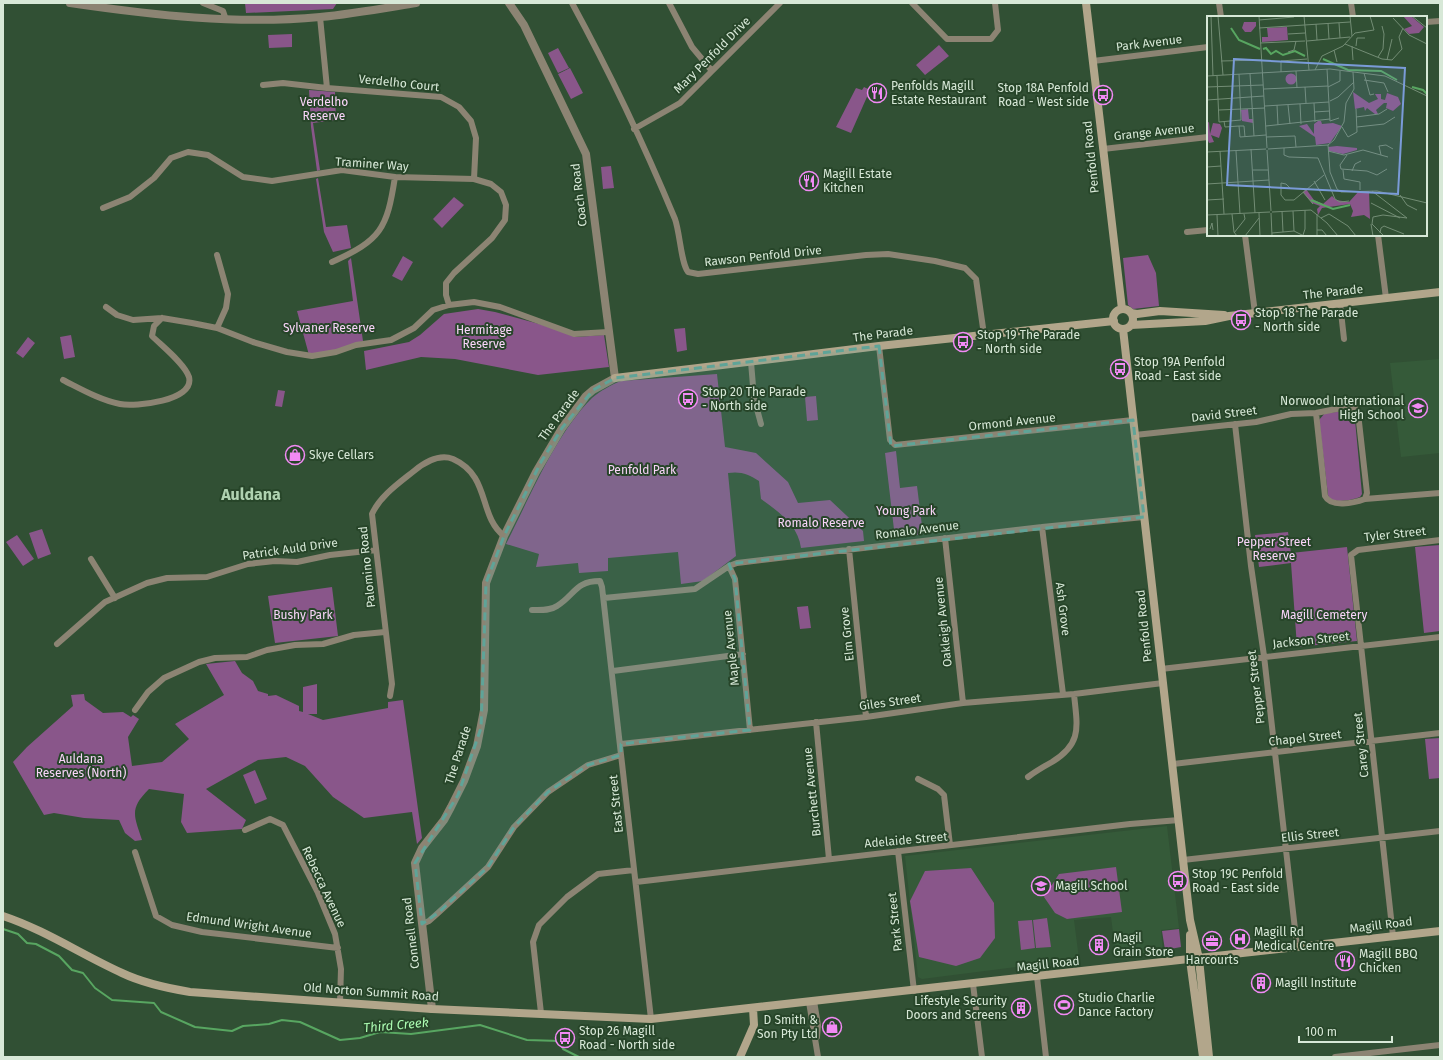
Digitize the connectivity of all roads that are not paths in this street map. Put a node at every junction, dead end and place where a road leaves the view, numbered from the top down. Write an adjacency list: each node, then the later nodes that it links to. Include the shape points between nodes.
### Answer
1 (70, 3): 17 (street)
2 (203, 3): 17 (street, via 223,11)
3 (416, 3): 16 (street)
4 (509, 3): 51 (street, Coach Road, via 524,25 586,154)
5 (572, 3): 25 (street, Rawson Penfold Drive)
6 (669, 3): 22 (street, via 692,48)
7 (780, 3): 13 (street, Mary Penfold Drive)
8 (912, 3): 9 (street, via 947,39 991,39 998,30)
9 (995, 3)
10 (1086, 3): 21 (main road, Penfold Road)
11 (1219, 3): 14 (street)
12 (1351, 3): 15 (street)
13 (772, 6): 22 (street, Mary Penfold Drive)
14 (1221, 16)
15 (1353, 16)
16 (320, 17): 17 (street); 24 (street)
17 (226, 20)
18 (1440, 21): 19 (street)
19 (1427, 22)
20 (1207, 48): 21 (street, Park Avenue)
21 (1093, 61): 27 (main road, Penfold Road)
22 (712, 72): 25 (street, Mary Penfold Drive, via 680,103)
23 (263, 85): 24 (street, Verdelho Court, via 283,83)
24 (327, 88): 29 (street, Verdelho Court, via 441,97 460,107 471,121 476,138)
25 (634, 129): 52 (street, Rawson Penfold Drive, via 676,221 685,266 690,274 866,255 888,254 935,261 966,268 976,279)
26 (1207, 137): 27 (street, Grange Avenue)
27 (1103, 149): 42 (main road, Penfold Road)
28 (396, 177): 29 (street, Traminer Way); 30 (street, Traminer Way, via 342,170 272,181 243,177 208,155 188,152 171,158 154,178 130,197); 36 (street, via 388,218 379,232 360,249)
29 (474, 180): 40 (street, Traminer Way, via 491,184 500,192 506,205 505,220 492,238 454,273 446,284)
30 (103, 208)
31 (1207, 230): 32 (street)
32 (1187, 232)
33 (1245, 236): 44 (street)
34 (1378, 236): 38 (street)
35 (217, 255): 49 (street, via 228,294 226,308)
36 (332, 262)
37 (1440, 292): 38 (main road, The Parade)
38 (1386, 298): 39 (main road, The Parade)
39 (1340, 303): 44 (main road, The Parade); 53 (street)
40 (449, 305): 49 (street, via 433,310 414,328 391,340 356,345 312,356 252,342); 51 (street, via 474,302 500,307 574,334)
41 (106, 307): 46 (street, via 117,315 133,320)
42 (1122, 309): 43 (main road); 47 (main road, via 1116,312)
43 (1131, 313): 45 (main road, The Parade, via 1160,311); 48 (main road)
44 (1255, 313): 45 (main road, The Parade)
45 (1229, 316): 48 (main road, The Parade, via 1205,321)
46 (162, 318): 49 (street); 57 (street, via 154,326 152,336 182,367 189,378 188,388 184,393 143,404 120,404)
47 (1114, 321): 50 (main road); 52 (main road, The Parade)
48 (1131, 325): 50 (main road)
49 (217, 328)
50 (1123, 329): 59 (main road, Penfold Road)
51 (608, 332): 56 (street, Coach Road)
52 (984, 335): 54 (main road, The Parade)
53 (1344, 339)
54 (879, 346): 55 (main road, The Parade); 59 (street, Ormond Avenue, via 890,440 898,446)
55 (751, 362): 56 (main road, The Parade); 60 (street, via 754,398)
56 (615, 378): 67 (street, The Parade, via 586,396 562,428 541,462)
57 (63, 380)
58 (1316, 413): 61 (street, David Street, via 1291,414); 64 (street, via 1325,496 1334,504); 64 (street, David Street, via 1355,408 1358,413 1367,494)
59 (1133, 420): 62 (main road, Penfold Road)
60 (761, 424)
61 (1235, 424): 62 (street, David Street); 83 (street, Pepper Street)
62 (1135, 435): 65 (main road, Penfold Road)
63 (1440, 493): 64 (street)
64 (1365, 499)
65 (1144, 517): 66 (street, Romalo Avenue); 84 (main road, Penfold Road)
66 (1042, 527): 68 (street, Romalo Avenue); 87 (street, Ash Grove)
67 (504, 536): 71 (street, Palomino Road, via 494,525 476,477 462,463 446,456 418,467 376,504 372,514); 114 (street, The Parade, via 486,583 484,710 476,746 451,807 417,856 414,868)
68 (945, 538): 70 (street, Romalo Avenue); 90 (street, Oakleigh Avenue)
69 (1440, 540): 72 (street, Tyler Street)
70 (850, 549): 74 (street, Romalo Avenue); 92 (street, Elm Grove)
71 (376, 550): 75 (street, Patrick Auld Drive, via 297,562 248,564 206,577 167,578 147,583); 78 (street, Palomino Road)
72 (1352, 552): 81 (street, Carey Street)
73 (91, 559): 75 (street)
74 (729, 566): 76 (street, Romalo Avenue, via 695,589); 82 (street, Maple Avenue, via 735,579)
75 (115, 598): 80 (street, Patrick Auld Drive, via 105,602)
76 (604, 598): 77 (street, East Street, via 600,581 589,581 578,586 556,607); 85 (street, East Street)
77 (532, 610)
78 (385, 632): 89 (street, Palomino Road, via 392,684); 91 (street, via 354,635 324,644 294,645 247,657 215,658 198,662 164,678 148,692)
79 (1440, 637): 81 (street, Jackson Street)
80 (57, 644)
81 (1361, 646): 83 (street, Jackson Street); 96 (street, Carey Street)
82 (743, 654): 85 (street); 94 (street, Maple Avenue)
83 (1264, 656): 84 (street, Jackson Street); 98 (street, Pepper Street)
84 (1161, 668): 86 (main road, Penfold Road)
85 (613, 671): 97 (street, East Street)
86 (1163, 683): 88 (street, Giles Street); 100 (main road, Penfold Road)
87 (1063, 694): 88 (street, Giles Street); 90 (street, Giles Street)
88 (1074, 694): 101 (street, via 1077,719 1076,735 1071,747)
89 (390, 696)
90 (963, 703): 92 (street, Giles Street)
91 (135, 710)
92 (866, 717): 93 (street, Giles Street)
93 (816, 722): 94 (street, Giles Street); 111 (street, Burchett Avenue)
94 (750, 730): 97 (street, Giles Street)
95 (1440, 733): 96 (street, Chapel Street)
96 (1372, 741): 98 (street, Chapel Street); 106 (street, Carey Street)
97 (621, 744): 99 (street, East Street)
98 (1275, 752): 100 (street, Chapel Street); 108 (street, Pepper Street)
99 (622, 755): 113 (street, East Street); 118 (street, via 588,765 548,792 514,827 488,867 438,913)
100 (1172, 764): 103 (main road, Penfold Road)
101 (1028, 777)
102 (918, 779): 107 (street, via 944,795)
103 (1179, 820): 107 (street, Adelaide Street); 112 (main road, Penfold Road)
104 (245, 830): 121 (street, Rebecca Avenue, via 270,819 283,825 318,893)
105 (1440, 831): 106 (street, Ellis Street)
106 (1382, 838): 108 (street, Ellis Street); 120 (street, Carey Street)
107 (950, 845): 109 (street, Adelaide Street)
108 (1285, 848): 112 (street, Ellis Street); 122 (street, Pepper Street)
109 (898, 851): 111 (street, Adelaide Street); 127 (street, Park Street)
110 (135, 852): 121 (street, Edmund Wright Avenue, via 156,916 172,925 202,932)
111 (829, 858): 115 (street, Adelaide Street)
112 (1183, 860): 117 (main road, Penfold Road)
113 (634, 870): 115 (street, East Street); 132 (street, via 598,874 567,897 540,925 533,942)
114 (416, 878): 118 (street, Connell Road)
115 (636, 882): 133 (street, East Street)
116 (3, 916): 128 (main road, Old Norton Summit Road, via 47,934 122,973 163,987 190,992)
117 (1190, 920): 123 (main road, Penfold Road); 124 (main road, Penfold Road)
118 (422, 924): 131 (street, Connell Road)
119 (1440, 931): 120 (main road, Magill Road)
120 (1393, 936): 122 (main road, Magill Road)
121 (338, 948): 128 (street, Rebecca Avenue, via 341,969)
122 (1297, 948): 123 (main road, Magill Road)
123 (1199, 959): 124 (main road, Magill Road); 140 (main road, Penfold Road)
124 (1190, 960): 125 (main road, Magill Road); 139 (main road, Penfold Road)
125 (1037, 977): 126 (main road, Magill Road); 138 (street)
126 (973, 984): 127 (main road, Magill Road); 137 (street)
127 (914, 991): 129 (main road, Magill Road)
128 (340, 1002): 131 (main road, Old Norton Summit Road)
129 (812, 1002): 130 (main road, Magill Road); 136 (street, via 818,1025)
130 (753, 1008): 133 (main road, Old Norton Summit Road); 135 (main road, via 754,1025)
131 (432, 1009): 132 (main road, Old Norton Summit Road)
132 (541, 1013): 133 (main road, Old Norton Summit Road)
133 (651, 1019)
134 (1440, 1045): 141 (street)
135 (740, 1057)
136 (818, 1057)
137 (982, 1057)
138 (1046, 1057)
139 (1203, 1057)
140 (1209, 1057)
141 (1335, 1057)

